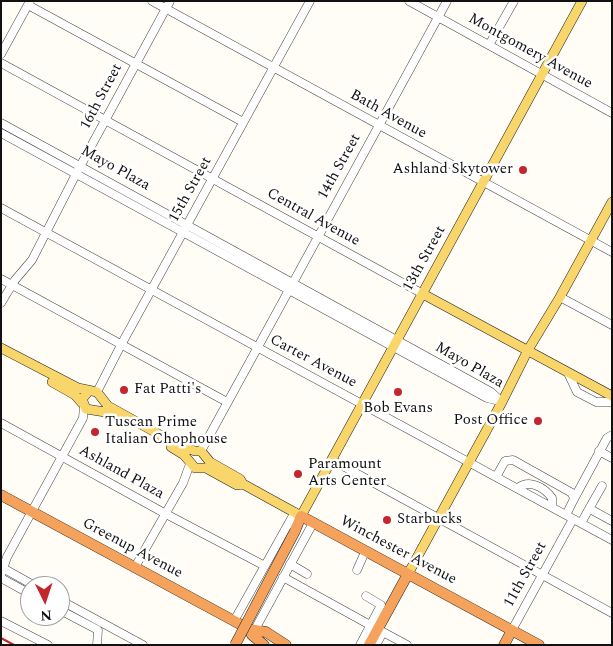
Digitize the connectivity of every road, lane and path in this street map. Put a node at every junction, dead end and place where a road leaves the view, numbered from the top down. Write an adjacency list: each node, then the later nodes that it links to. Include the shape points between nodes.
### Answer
1 (152, 1): 9 (street, Bath Avenue)
2 (170, 1): 9 (street, 16th Street)
3 (310, 1): 15 (street, 15th Street)
4 (409, 1): 10 (street, Montgomery Avenue)
5 (447, 1): 10 (street, 14th Street)
6 (514, 1): 11 (street)
7 (582, 1): 16 (main road, 13th Street)
8 (28, 3): 12 (street); 14 (street)
9 (166, 9): 14 (street, 16th Street); 15 (street, Bath Avenue)
10 (438, 17): 11 (street, Montgomery Avenue); 21 (street, 14th Street)
11 (490, 45): 16 (street, Montgomery Avenue)
12 (1, 54)
13 (1, 63): 18 (street, Central Avenue)
14 (135, 65): 18 (street, 16th Street); 19 (street)
15 (274, 67): 19 (street, 15th Street); 21 (street, Bath Avenue)
16 (543, 74): 17 (street, Montgomery Avenue); 26 (main road, 13th Street)
17 (612, 112)
18 (105, 120): 23 (street, 16th Street); 25 (street, Central Avenue)
19 (243, 122): 25 (street, 15th Street)
20 (1, 123): 23 (street, Mayo Plaza)
21 (379, 125): 26 (street, Bath Avenue); 32 (street, 14th Street)
22 (1, 133): 24 (street, Mayo Plaza)
23 (81, 166): 24 (street, 16th Street); 29 (street, Mayo Plaza)
24 (76, 174): 30 (street, Mayo Plaza); 31 (street, 16th Street)
25 (213, 178): 29 (street, 15th Street); 32 (street, Central Avenue)
26 (484, 183): 33 (street, Bath Avenue); 39 (main road, 13th Street)
27 (612, 202): 33 (main road)
28 (1, 208): 31 (street, Carter Avenue)
29 (187, 224): 30 (street, 15th Street); 37 (street, Mayo Plaza)
30 (183, 232): 37 (street, Mayo Plaza); 38 (street, 15th Street)
31 (46, 233): 36 (street, 16th Street, via 32,260); 38 (street, Carter Avenue)
32 (318, 236): 37 (street, 14th Street); 39 (street, Central Avenue)
33 (591, 241): 34 (street, Bath Avenue); 40 (main road)
34 (612, 252)
35 (1, 279): 36 (street)
36 (12, 285): 41 (street, 16th Street); 43 (street)
37 (290, 286): 44 (street, Mayo Plaza); 46 (street, 14th Street)
38 (151, 290): 43 (street, 15th Street); 46 (street, Carter Avenue)
39 (423, 294): 44 (main road, 13th Street); 47 (main road, Central Avenue)
40 (560, 297): 42 (street); 47 (main road)
41 (1, 303)
42 (612, 325)
43 (121, 344): 50 (street, 15th Street); 52 (street)
44 (396, 344): 53 (street, Mayo Plaza, via 487,398); 56 (main road, 13th Street)
45 (1, 348): 50 (main road, Winchester Avenue)
46 (256, 348): 52 (street, 14th Street); 56 (street, Carter Avenue)
47 (528, 350): 49 (main road, Central Avenue); 53 (main road)
48 (1, 355): 55 (main road, via 74,395)
49 (568, 373): 51 (main road, Central Avenue); 54 (street, via 578,392 596,402)
50 (96, 394): 55 (main road, via 84,396); 57 (main road, via 101,406); 62 (main road, Winchester Avenue, via 108,406 182,447)
51 (612, 396)
52 (227, 402): 62 (street, 14th Street)
53 (502, 402): 66 (main road)
54 (612, 402)
55 (83, 404): 57 (main road, Winchester Avenue); 58 (street)
56 (363, 404): 65 (main road, 13th Street); 66 (street, Carter Avenue)
57 (94, 411): 58 (street); 67 (main road, Winchester Avenue, via 109,414 140,429)
58 (83, 418): 63 (street)
59 (1, 423): 63 (street, Ashland Plaza)
60 (611, 436): 61 (street, 11th Street)
61 (599, 451): 64 (street); 72 (street, 11th Street)
62 (201, 453): 67 (main road, via 190,455); 67 (main road, via 205,464); 69 (main road, Winchester Avenue)
63 (62, 456): 74 (street); 75 (street, Ashland Plaza)
64 (612, 458)
65 (332, 460): 76 (main road, 13th Street); 78 (street)
66 (469, 463): 68 (street, Carter Avenue); 78 (main road)
67 (194, 465): 69 (main road, Winchester Avenue); 75 (street)
68 (496, 477): 72 (street, via 506,461 513,460 572,493); 77 (street, Carter Avenue)
69 (243, 484): 76 (main road, Winchester Avenue)
70 (602, 486): 73 (street)
71 (1, 495): 74 (highway, Greenup Avenue)
72 (574, 499): 77 (street, 11th Street)
73 (590, 509): 79 (street); 81 (street)
74 (32, 512): 86 (highway, Greenup Avenue); 88 (street, via 7,556)
75 (166, 514): 85 (street, Ashland Plaza); 86 (street)
76 (298, 514): 80 (highway, Winchester Avenue); 85 (street); 107 (highway, 13th Street, bridge, via 296,531)
77 (570, 517): 81 (street, Carter Avenue); 91 (street, 11th Street)
78 (439, 518): 90 (main road); 91 (street)
79 (612, 521)
80 (313, 523): 83 (highway, Winchester Avenue); 84 (street)
81 (581, 523): 82 (street, Carter Avenue)
82 (612, 540)
83 (365, 552): 87 (street); 90 (highway, Winchester Avenue)
84 (290, 564): 89 (street); 92 (street)
85 (265, 566): 100 (street)
86 (134, 568): 100 (highway, Greenup Avenue)
87 (357, 570)
88 (2, 573): 93 (street); 94 (street)
89 (307, 574)
90 (408, 574): 102 (highway, Winchester Avenue); 111 (highway)
91 (543, 575): 97 (street); 102 (street, 11th Street)
92 (283, 577): 101 (street); 103 (street)
93 (20, 580)
94 (20, 586)
95 (366, 596): 101 (street, via 381,605)
96 (70, 605): 106 (street)
97 (612, 613)
98 (70, 615): 105 (street, via 98,630)
99 (1, 621): 104 (street)
100 (234, 621): 103 (highway, Greenup Avenue)
101 (370, 625): 110 (street)
102 (512, 630): 114 (highway, 11th Street); 115 (highway, Winchester Avenue)
103 (252, 631): 108 (highway, Greenup Avenue); 109 (highway, Greenup Avenue, via 266,632)
104 (48, 645)
105 (97, 645)
106 (143, 645)
107 (235, 645)
108 (264, 645)
109 (286, 645)
110 (360, 645)
111 (368, 645)
112 (376, 645): 113 (street, via 383,632)
113 (407, 645)
114 (504, 645)
115 (539, 645)

